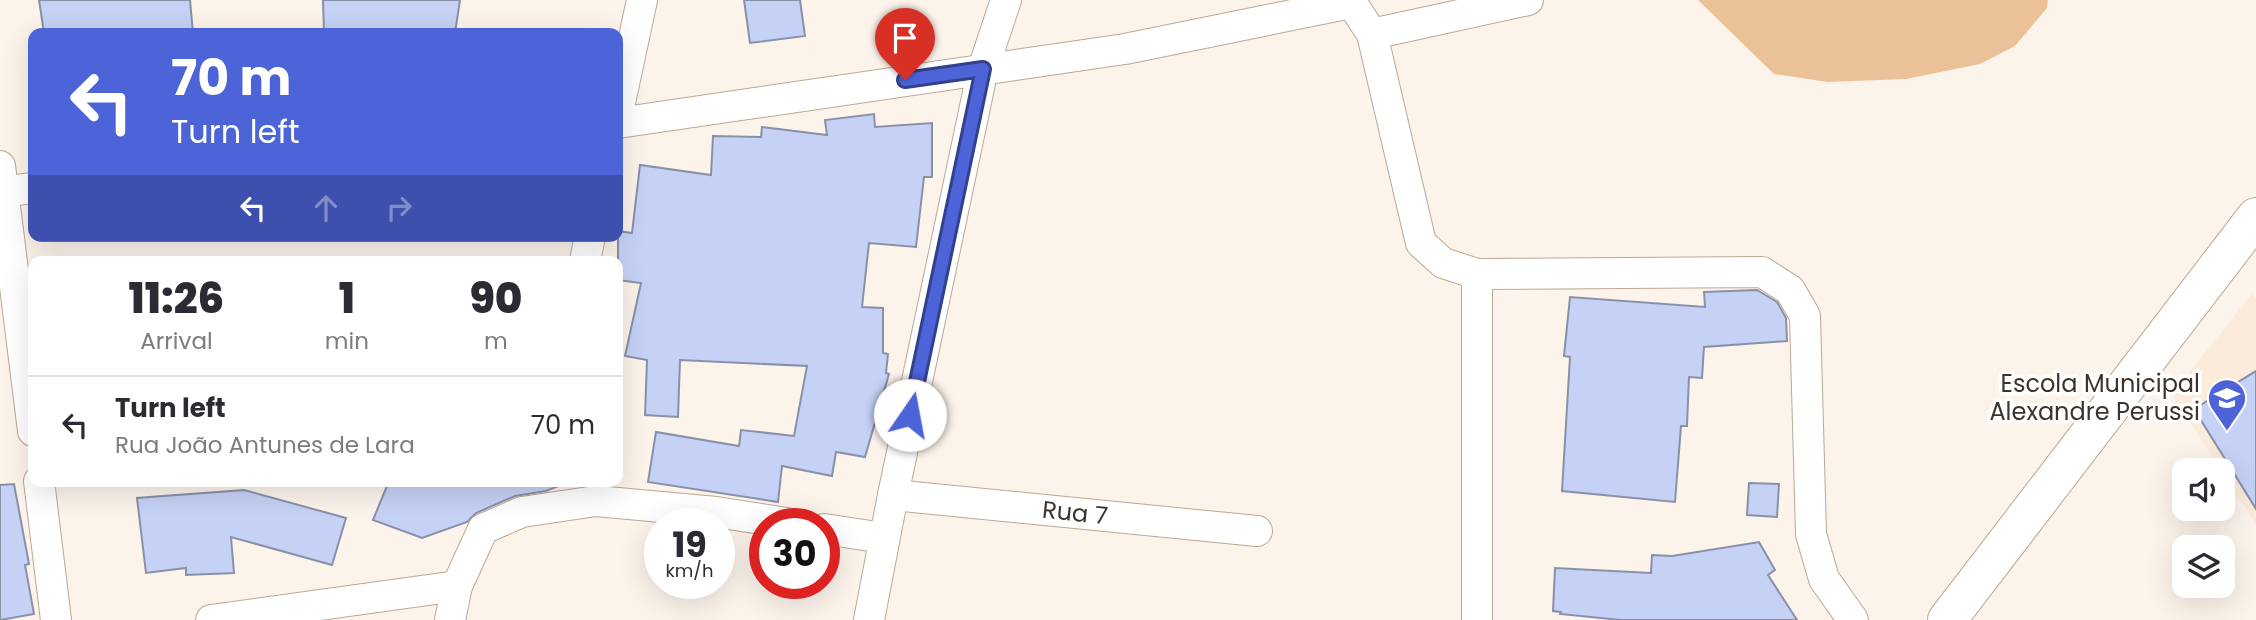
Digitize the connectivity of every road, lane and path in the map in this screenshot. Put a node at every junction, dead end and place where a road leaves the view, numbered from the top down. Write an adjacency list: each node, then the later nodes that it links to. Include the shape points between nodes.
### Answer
1 (642, 0): 7 (street)
2 (1006, 0): 6 (street)
3 (1528, 0): 5 (street)
4 (1350, 2): 5 (street); 6 (street, via 1125,49)
5 (1372, 34): 12 (street, via 1421,243 1443,263)
6 (983, 69): 8 (street); 15 (street)
7 (623, 89)
8 (623, 122)
9 (1, 183): 10 (street); 13 (street)
10 (28, 187)
11 (2255, 221): 27 (main road)
12 (1477, 274): 25 (street); 26 (street, via 1762,272 1790,290 1804,316 1811,534 1824,579)
13 (28, 392)
14 (40, 487): 21 (street)
15 (892, 495): 18 (street, Rua 7); 19 (street)
16 (749, 517): 20 (street, via 596,501 522,512 483,529)
17 (840, 531): 19 (street)
18 (1257, 531)
19 (884, 538): 24 (street)
20 (457, 586): 22 (street); 23 (street)
21 (56, 620)
22 (211, 620)
23 (450, 620)
24 (869, 620)
25 (1477, 620)
26 (1853, 620)
27 (1947, 620)

